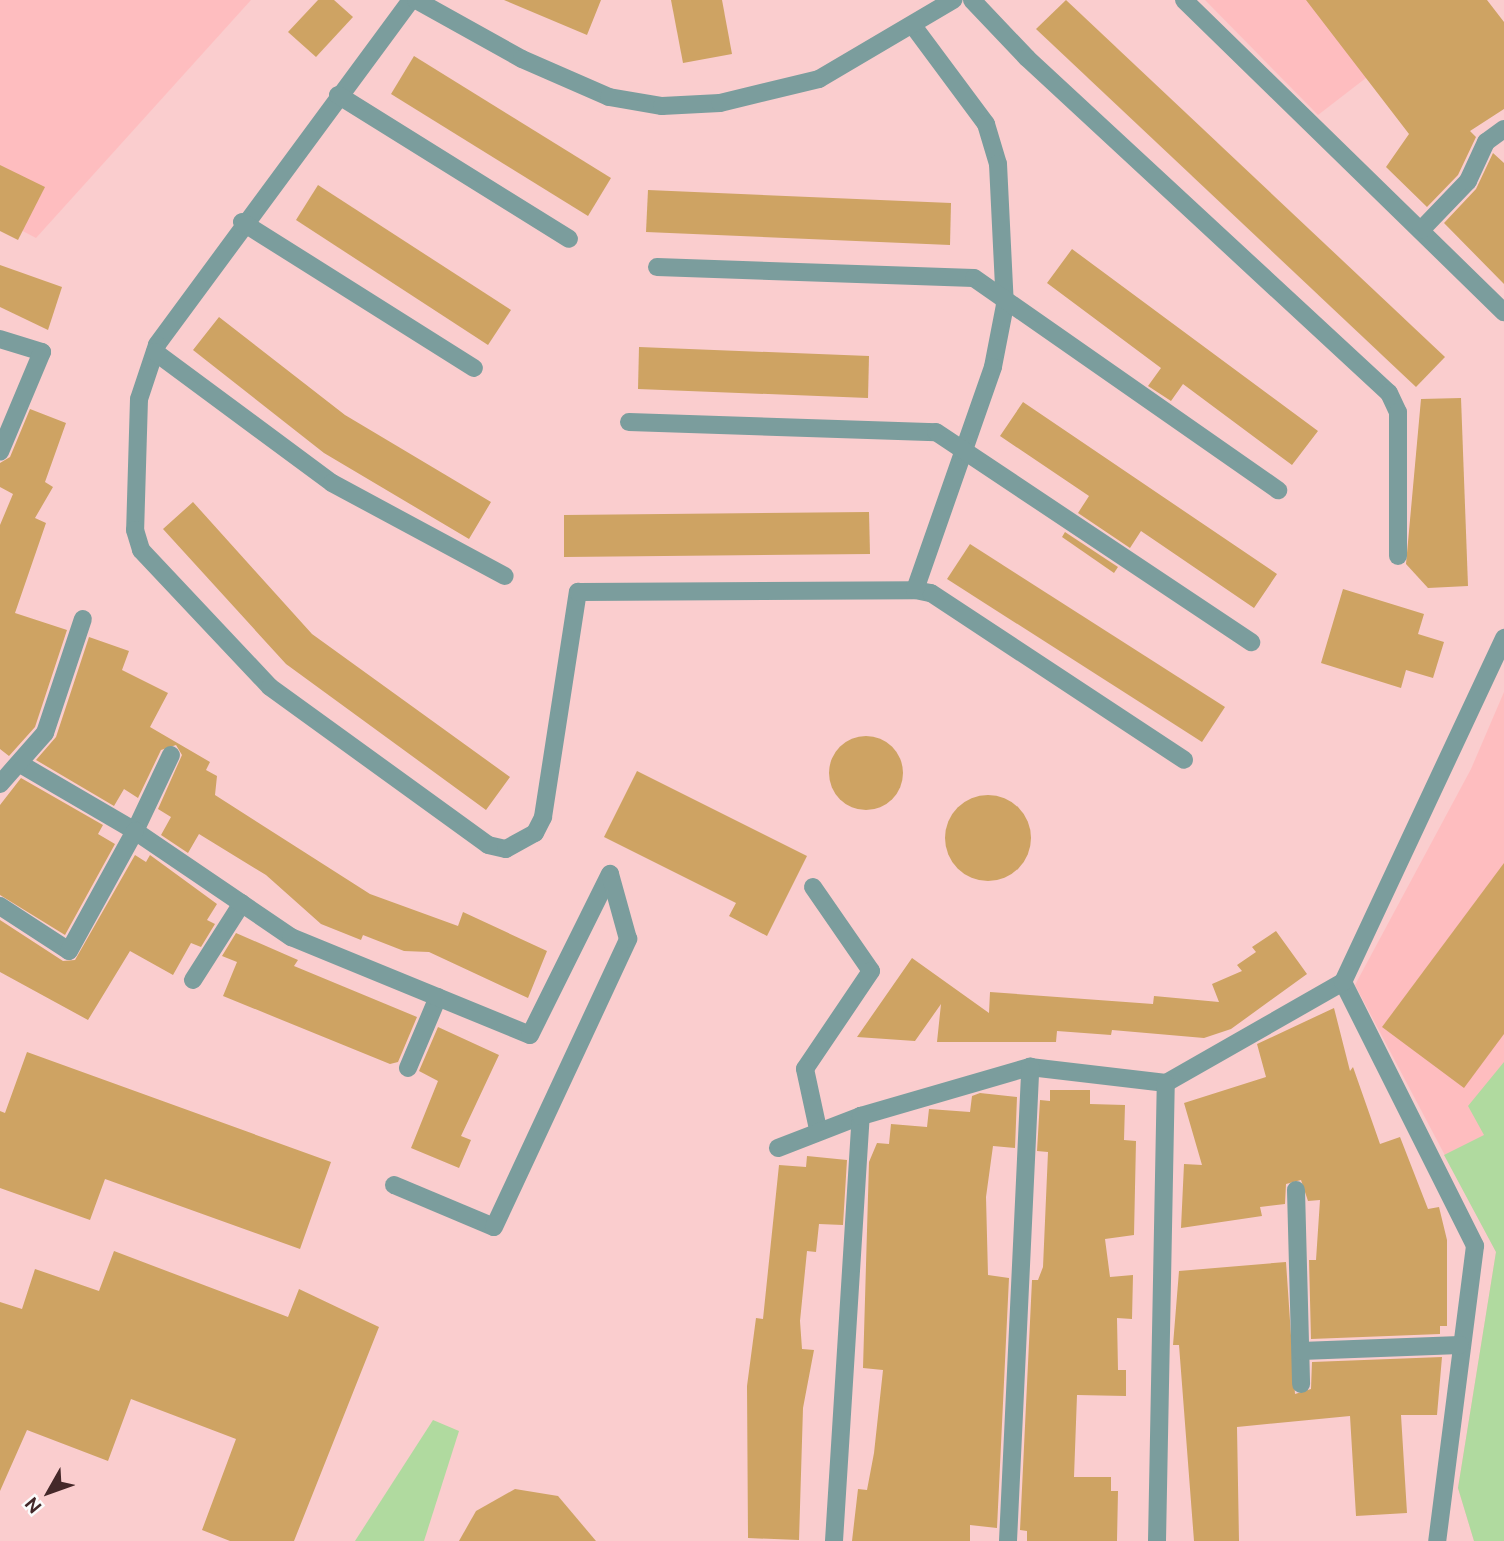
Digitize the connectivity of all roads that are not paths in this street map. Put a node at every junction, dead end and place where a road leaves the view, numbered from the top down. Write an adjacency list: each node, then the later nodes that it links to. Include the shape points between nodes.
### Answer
1 (414, 0): 5 (street, via 584,86 662,106 720,103 819,79); 6 (street)
2 (953, 0): 5 (street)
3 (972, 0): 21 (street, via 1027,58 1389,393 1398,412)
4 (1184, 0): 9 (street)
5 (914, 27): 12 (street, via 986,124 999,164)
6 (338, 95): 8 (street); 10 (street)
7 (1504, 129): 9 (street, via 1486,142 1468,181)
8 (242, 222): 15 (street); 16 (street)
9 (1421, 230): 13 (street)
10 (569, 239)
11 (657, 267): 12 (street, via 974,278)
12 (1005, 294): 18 (street, via 993,367); 20 (street)
13 (1504, 312)
14 (0, 339): 19 (street, via 42,352)
15 (155, 352): 22 (street, via 332,483); 23 (street, via 139,398 135,530 141,550 270,687 488,845 520,845 543,817 578,592)
16 (474, 369)
17 (629, 422): 18 (street, via 936,432)
18 (965, 446): 23 (street); 26 (street)
19 (0, 452)
20 (1278, 490)
21 (1398, 556)
22 (505, 576)
23 (915, 590): 28 (street, via 931,593)
24 (83, 619): 29 (street, via 45,733)
25 (1504, 638): 36 (street)
26 (1251, 642)
27 (171, 755): 31 (street)
28 (1184, 760)
29 (22, 765): 30 (street); 31 (street)
30 (0, 784)
31 (135, 831): 33 (street); 34 (street, via 69,951)
32 (813, 887): 42 (street, via 872,971 805,1069)
33 (242, 903): 35 (street); 37 (street, via 291,937)
34 (0, 906)
35 (193, 979)
36 (1343, 982): 40 (street); 46 (street, via 1475,1246)
37 (438, 997): 39 (street); 44 (street, via 530,1035 610,874 628,939 494,1227)
38 (1030, 1067): 40 (street); 41 (street); 50 (street)
39 (408, 1068)
40 (1166, 1083): 51 (street)
41 (861, 1116): 42 (street); 49 (street)
42 (818, 1129): 43 (street)
43 (778, 1148)
44 (394, 1185)
45 (1296, 1190): 47 (street)
46 (1460, 1345): 47 (street); 52 (street)
47 (1301, 1351): 48 (street)
48 (1301, 1384)
49 (834, 1541)
50 (1008, 1541)
51 (1157, 1541)
52 (1437, 1541)

